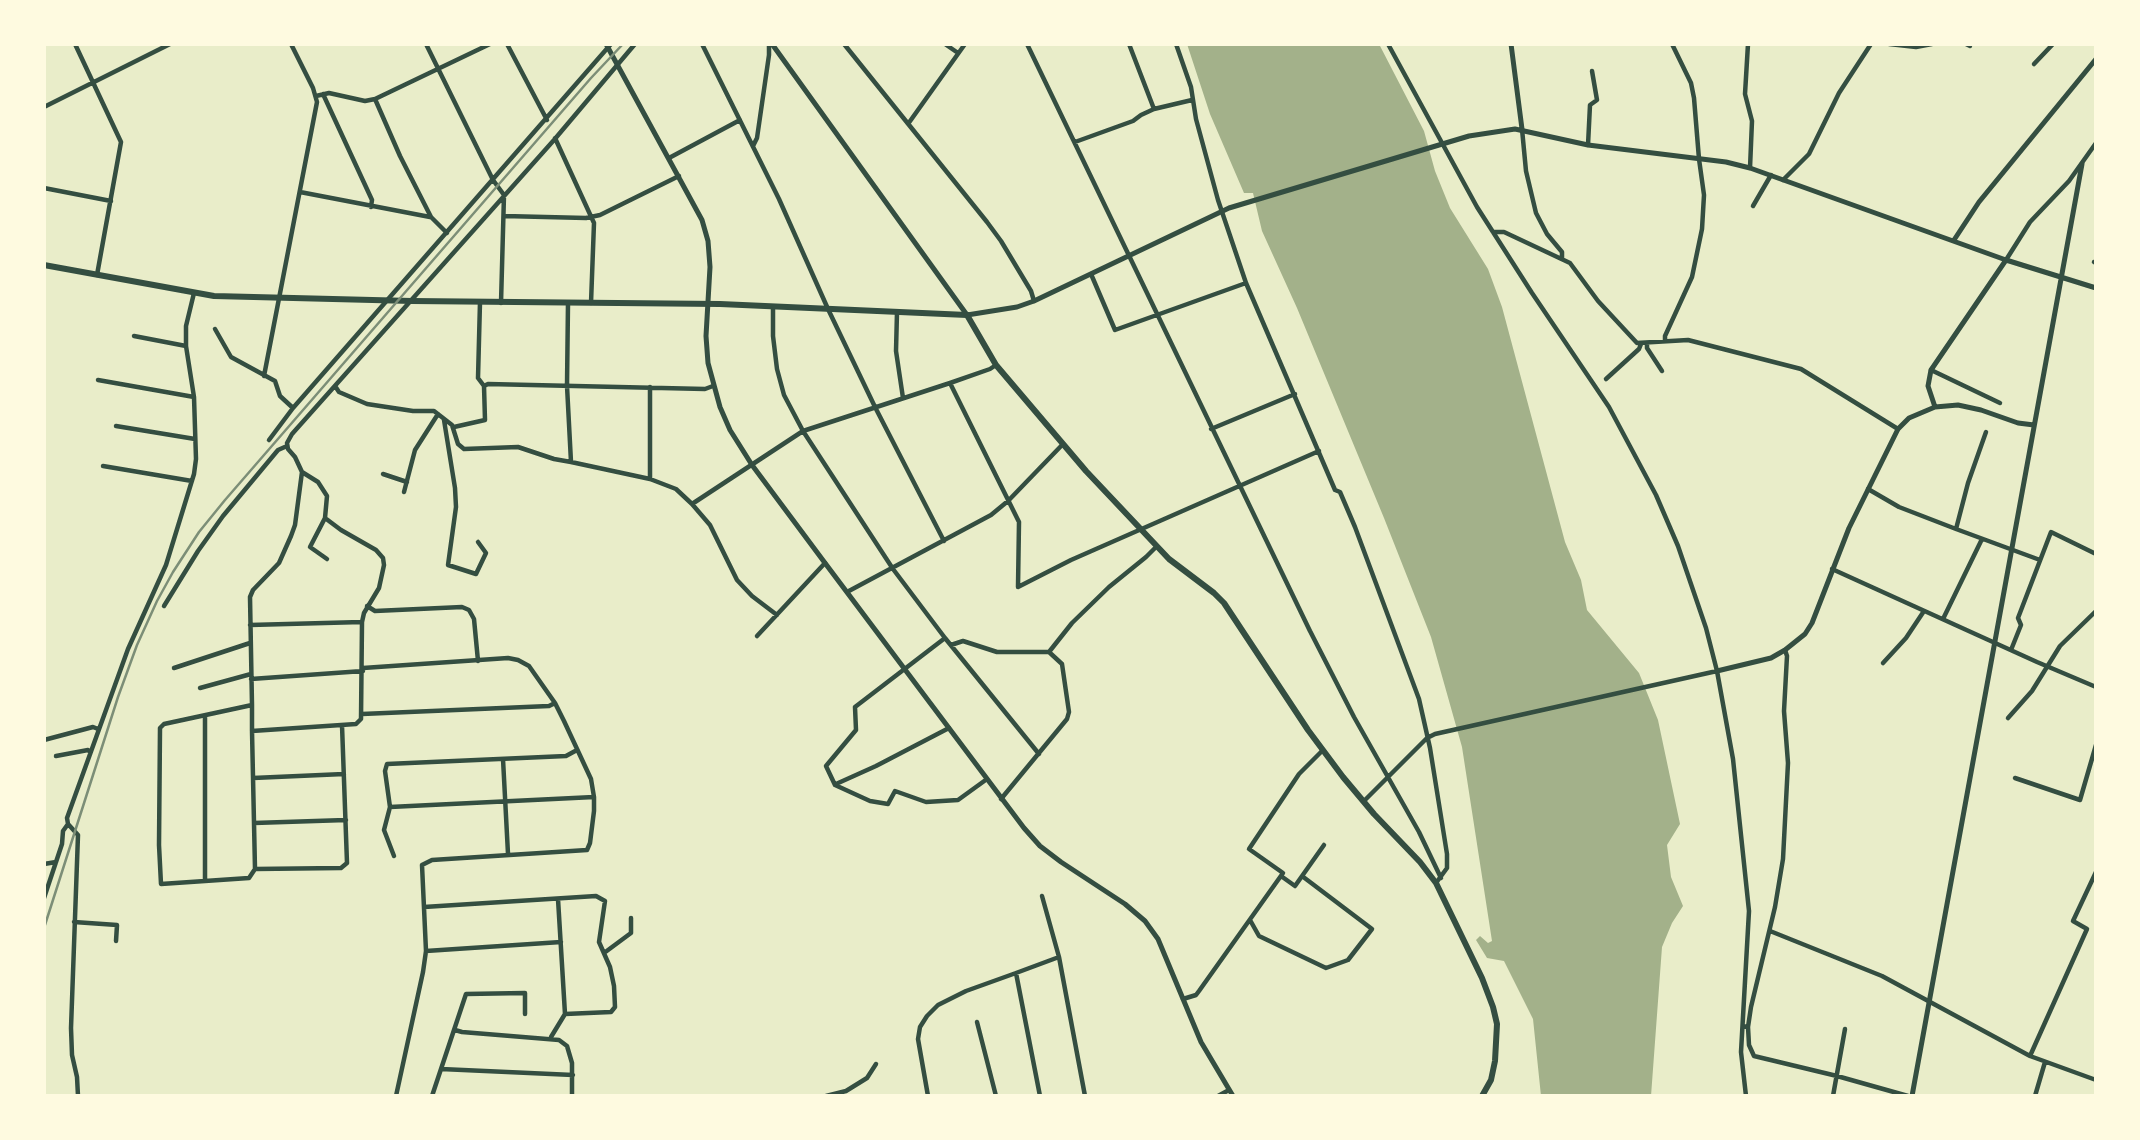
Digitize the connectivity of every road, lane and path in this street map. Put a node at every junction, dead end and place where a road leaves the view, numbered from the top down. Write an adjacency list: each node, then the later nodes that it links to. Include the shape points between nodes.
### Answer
1 (75, 44): 31 (street)
2 (170, 44): 31 (street)
3 (291, 44): 33 (street)
4 (426, 44): 29 (street)
5 (490, 44): 29 (street)
6 (507, 44): 38 (street)
7 (635, 44): 28 (street)
8 (702, 44): 39 (street)
9 (771, 44): 47 (street); 92 (street)
10 (844, 44): 40 (street)
11 (945, 44): 25 (street)
12 (965, 44): 25 (street)
13 (1027, 44): 43 (street)
14 (1129, 44): 37 (street)
15 (1176, 44): 35 (street)
16 (1388, 44): 45 (street)
17 (1511, 44): 41 (street)
18 (1672, 44): 49 (street, via 1694,98)
19 (1748, 44): 51 (street, via 1745,94 1752,121)
20 (1871, 44): 55 (street, via 1839,93 1810,153)
21 (1889, 44): 22 (street)
22 (1932, 44)
23 (2053, 44): 27 (street)
24 (608, 45): 28 (street); 38 (street)
25 (958, 54): 40 (street)
26 (2096, 59): 68 (street, via 1979,202)
27 (2034, 64)
28 (618, 66): 42 (street); 48 (street)
29 (438, 68): 34 (street); 54 (street)
30 (1592, 71): 46 (street, via 1597,100 1590,105)
31 (93, 82): 36 (street); 59 (street, via 121,142)
32 (323, 94): 33 (street); 34 (street); 61 (street, via 372,200)
33 (316, 96): 57 (street)
34 (375, 99): 65 (street)
35 (1192, 100): 37 (street); 62 (street)
36 (44, 107)
37 (1154, 110): 43 (street)
38 (547, 120): 54 (street)
39 (740, 120): 47 (street); 48 (street)
40 (908, 124): 82 (street, via 994,232)
41 (1522, 129): 45 (street); 46 (street); 70 (street, via 1536,214)
42 (555, 138): 58 (street); 64 (street)
43 (1075, 142): 69 (street)
44 (2096, 143): 50 (street)
45 (1443, 144): 62 (street); 66 (street)
46 (1588, 145): 49 (street)
47 (753, 146): 89 (street)
48 (669, 158): 53 (street)
49 (1699, 159): 51 (street); 95 (street, via 1702,229 1692,277)
50 (2082, 164): 71 (street, via 2031,222); 75 (street)
51 (1750, 168): 52 (street)
52 (1772, 175): 55 (street); 60 (street)
53 (679, 176): 64 (street); 87 (street, via 708,241)
54 (493, 180): 58 (street); 67 (street)
55 (1783, 180): 68 (street)
56 (44, 188): 59 (street)
57 (300, 192): 61 (street); 79 (street)
58 (504, 195): 63 (street); 81 (street)
59 (111, 201): 74 (street)
60 (1753, 206)
61 (371, 207): 65 (street)
62 (1221, 211): 69 (street); 76 (street)
63 (504, 216): 64 (street); 84 (street)
64 (592, 216): 86 (street)
65 (431, 217): 67 (street)
66 (1493, 232): 70 (street, via 1504,232); 181 (street, via 1609,407 1656,495 1706,628)
67 (447, 233): 80 (street)
68 (1954, 240): 71 (street)
69 (1128, 256): 73 (street); 91 (street)
70 (1562, 258): 96 (street, via 1619,326 1636,343)
71 (2006, 260): 75 (street); 100 (street)
72 (44, 265): 74 (main road)
73 (1091, 274): 82 (street); 91 (street, via 1115,330)
74 (97, 275): 78 (main road)
75 (2061, 277): 77 (street); 119 (street)
76 (1246, 283): 91 (street); 110 (street)
77 (2096, 288)
78 (194, 293): 79 (main road); 97 (street)
79 (279, 297): 80 (main road); 101 (street)
80 (388, 300): 81 (main road); 116 (street)
81 (412, 301): 83 (main road); 105 (street)
82 (1034, 301): 92 (street)
83 (480, 302): 84 (main road); 106 (street, via 478,378)
84 (501, 303): 85 (main road)
85 (568, 303): 86 (main road); 107 (street)
86 (591, 304): 87 (main road)
87 (708, 304): 88 (main road); 108 (street, via 706,336)
88 (773, 307): 89 (main road); 124 (street, via 776,369)
89 (828, 309): 90 (main road); 114 (street)
90 (897, 312): 92 (main road); 112 (street, via 896,351)
91 (1158, 313): 122 (street)
92 (967, 315): 98 (main road)
93 (215, 329): 101 (street, via 231,357)
94 (134, 336): 97 (street)
95 (1665, 340): 96 (street); 123 (street, via 1688,340 1801,369)
96 (1644, 343): 99 (street); 102 (street)
97 (186, 346): 111 (street)
98 (996, 365): 104 (street); 128 (main road)
99 (1662, 370)
100 (1931, 370): 113 (street); 115 (street, via 1927,386)
101 (264, 376): 116 (street, via 275,381 280,396)
102 (1606, 379)
103 (99, 380): 111 (street)
104 (950, 383): 112 (street); 142 (street)
105 (335, 386): 117 (street, via 367,404); 129 (street, via 292,434)
106 (484, 386): 107 (street); 121 (street, via 485,420)
107 (567, 386): 109 (street); 131 (street)
108 (713, 386): 109 (street); 132 (street, via 730,430)
109 (650, 387): 136 (street)
110 (1294, 394): 122 (street); 130 (street)
111 (194, 397): 126 (street)
112 (903, 398): 114 (street)
113 (2000, 403)
114 (875, 407): 124 (street); 148 (street)
115 (1935, 407): 119 (street, via 1969,406); 123 (street, via 1909,418)
116 (293, 408): 127 (street)
117 (438, 414): 118 (street); 138 (street, via 415,450)
118 (444, 418): 121 (street); 149 (street, via 456,507 448,565 476,574 486,553)
119 (2034, 425): 151 (street)
120 (116, 426): 126 (street)
121 (454, 427): 131 (street, via 464,449 518,447)
122 (1211, 429): 139 (street)
123 (1898, 429): 140 (street)
124 (803, 431): 132 (street); 157 (street)
125 (1986, 432): 145 (street)
126 (195, 439): 137 (street)
127 (269, 440)
128 (1063, 444): 142 (street); 146 (main road)
129 (287, 446): 134 (street); 159 (street, via 278,450 223,516)
130 (1319, 451): 139 (street); 194 (street, via 1380,589 1419,699)
131 (571, 462): 136 (street)
132 (752, 465): 143 (street); 155 (street)
133 (103, 466): 137 (street)
134 (302, 472): 144 (street, via 318,482 327,496); 166 (street, via 295,525 279,563 253,590)
135 (383, 474): 138 (street)
136 (650, 480): 143 (street, via 676,489)
137 (192, 481): 192 (street, via 166,565)
138 (407, 482): 141 (street)
139 (1239, 487): 146 (street); 204 (street)
140 (1868, 489): 145 (street, via 1899,507); 156 (street)
141 (404, 492)
142 (1008, 501): 146 (street, via 1019,522 1018,587); 148 (street)
143 (692, 504): 163 (street, via 710,525 737,580)
144 (325, 518): 153 (street, via 310,547); 160 (street, via 383,558 382,580)
145 (1956, 529): 147 (street)
146 (1142, 530): 150 (main road)
147 (1982, 539): 151 (street); 164 (street)
148 (944, 541): 157 (street)
149 (478, 542)
150 (1157, 546): 174 (street, via 1081,614); 198 (main road, via 1224,603)
151 (2011, 550): 154 (street); 170 (street)
152 (2096, 554): 154 (street, via 2051,532)
153 (327, 559)
154 (2040, 561): 173 (street)
155 (825, 563): 158 (street); 163 (street)
156 (1832, 568): 161 (street); 172 (street, via 1812,623)
157 (893, 569): 158 (street); 168 (street)
158 (847, 592): 180 (street)
159 (164, 606)
160 (368, 606): 165 (street); 175 (street, via 374,611 469,610)
161 (1924, 611): 164 (street); 176 (street)
162 (2096, 611): 177 (street, via 2060,646)
163 (778, 615): 167 (street)
164 (1943, 619): 170 (street)
165 (362, 622): 166 (street); 179 (street)
166 (250, 625): 169 (street)
167 (757, 636)
168 (945, 638): 171 (street); 180 (street)
169 (250, 643): 178 (street); 182 (street)
170 (1994, 643): 173 (street); 243 (street)
171 (951, 645): 174 (street, via 963,642 997,652); 200 (street)
172 (1785, 650): 181 (street); 235 (street, via 1788,763 1783,859)
173 (2011, 650): 177 (street)
174 (1049, 652): 200 (street, via 1062,664 1069,712)
175 (478, 661): 179 (street); 185 (street, via 508,658 529,666)
176 (1883, 663)
177 (2047, 666): 183 (street); 189 (street)
178 (174, 668)
179 (363, 669): 182 (street); 187 (street)
180 (904, 670): 191 (street); 208 (street, via 855,707 856,730 826,766)
181 (1715, 672): 194 (street); 247 (street, via 1733,759 1749,911)
182 (251, 677): 184 (street); 186 (street)
183 (2096, 687)
184 (200, 688)
185 (555, 703): 187 (street); 197 (street)
186 (252, 705): 188 (street); 193 (street)
187 (362, 714): 190 (street, via 356,724)
188 (205, 717): 226 (street); 226 (street, via 160,728 159,845 161,884)
189 (2008, 718)
190 (342, 725): 193 (street); 203 (street)
191 (949, 728): 207 (street); 208 (street)
192 (98, 729): 195 (street); 199 (street)
193 (252, 732): 205 (street)
194 (1427, 738): 204 (street); 227 (street, via 1447,855 1447,868)
195 (44, 740)
196 (2096, 745): 206 (street, via 2080,800)
197 (577, 750): 202 (street, via 566,756); 209 (street)
198 (1323, 750): 212 (main road); 224 (street, via 1299,774 1249,849 1283,873)
199 (90, 752): 201 (street); 216 (street)
200 (1039, 754): 210 (street)
201 (56, 756)
202 (503, 758): 211 (street); 213 (street, via 387,764)
203 (344, 774): 205 (street); 214 (street)
204 (1388, 777): 212 (street); 227 (street, via 1419,832)
205 (253, 778): 215 (street)
206 (2015, 778)
207 (987, 779): 208 (street, via 958,800 926,802 895,791 888,804); 210 (street)
208 (835, 785)
209 (594, 797): 211 (street); 218 (street, via 587,850)
210 (1001, 799): 242 (street, via 1040,845 1145,920)
211 (505, 801): 213 (street); 218 (street)
212 (1363, 801): 227 (main road)
213 (390, 807): 219 (street, via 384,830)
214 (346, 820): 215 (street); 222 (street, via 347,863 341,868)
215 (254, 823): 222 (street)
216 (68, 824): 220 (street); 234 (street, via 78,835)
217 (1324, 845): 225 (street)
218 (508, 853): 231 (street, via 426,861 421,871)
219 (394, 856)
220 (56, 862): 221 (street); 229 (street)
221 (44, 864)
222 (255, 869): 226 (street, via 249,878)
223 (2096, 872): 251 (street, via 2073,921 2087,929)
224 (1281, 876): 225 (street, via 1295,886); 233 (street)
225 (1302, 876): 233 (street, via 1371,929 1348,960 1326,968 1259,936)
226 (205, 880)
227 (1438, 880): 271 (main road, via 1482,978 1497,1024 1495,1061)
228 (1042, 896): 240 (street)
229 (44, 898)
230 (558, 899): 231 (street); 237 (street); 239 (street, via 596,897 605,901 599,937)
231 (424, 907): 238 (street)
232 (632, 918): 239 (street, via 631,933)
233 (1250, 920): 242 (street, via 1196,995)
234 (74, 922): 236 (street, via 117,925); 260 (street, via 71,1028)
235 (1770, 931): 243 (street, via 1882,976); 247 (street)
236 (116, 941)
237 (561, 942): 238 (street); 245 (street)
238 (426, 951): 261 (street)
239 (604, 953): 245 (street, via 615,1007 611,1012)
240 (1059, 957): 241 (street); 268 (street)
241 (1016, 973): 265 (street, via 966,991 926,1016 918,1039); 267 (street)
242 (1183, 999): 258 (street)
243 (1929, 1002): 251 (street); 274 (street)
244 (525, 1014): 249 (street, via 525,993 466,995)
245 (565, 1014): 250 (street)
246 (976, 1022): 266 (street)
247 (1745, 1026): 256 (street, via 1754,1056); 272 (street, via 1742,1069)
248 (1845, 1029): 256 (street)
249 (455, 1030): 250 (street); 254 (street)
250 (551, 1038): 255 (street, via 567,1046)
251 (2030, 1056): 252 (street)
252 (2045, 1062): 257 (street); 275 (street)
253 (876, 1064): 264 (street, via 867,1078)
254 (441, 1069): 255 (street); 262 (street)
255 (573, 1075): 263 (street)
256 (1837, 1076): 259 (street); 273 (street)
257 (2096, 1080)
258 (1229, 1090): 269 (street); 270 (street)
259 (1897, 1095): 274 (street)
260 (78, 1096)
261 (396, 1096)
262 (432, 1096)
263 (572, 1096)
264 (826, 1096)
265 (928, 1096)
266 (996, 1096)
267 (1040, 1096)
268 (1085, 1096)
269 (1219, 1096)
270 (1233, 1096)
271 (1482, 1096)
272 (1746, 1096)
273 (1833, 1096)
274 (1910, 1096)
275 (2035, 1096)

